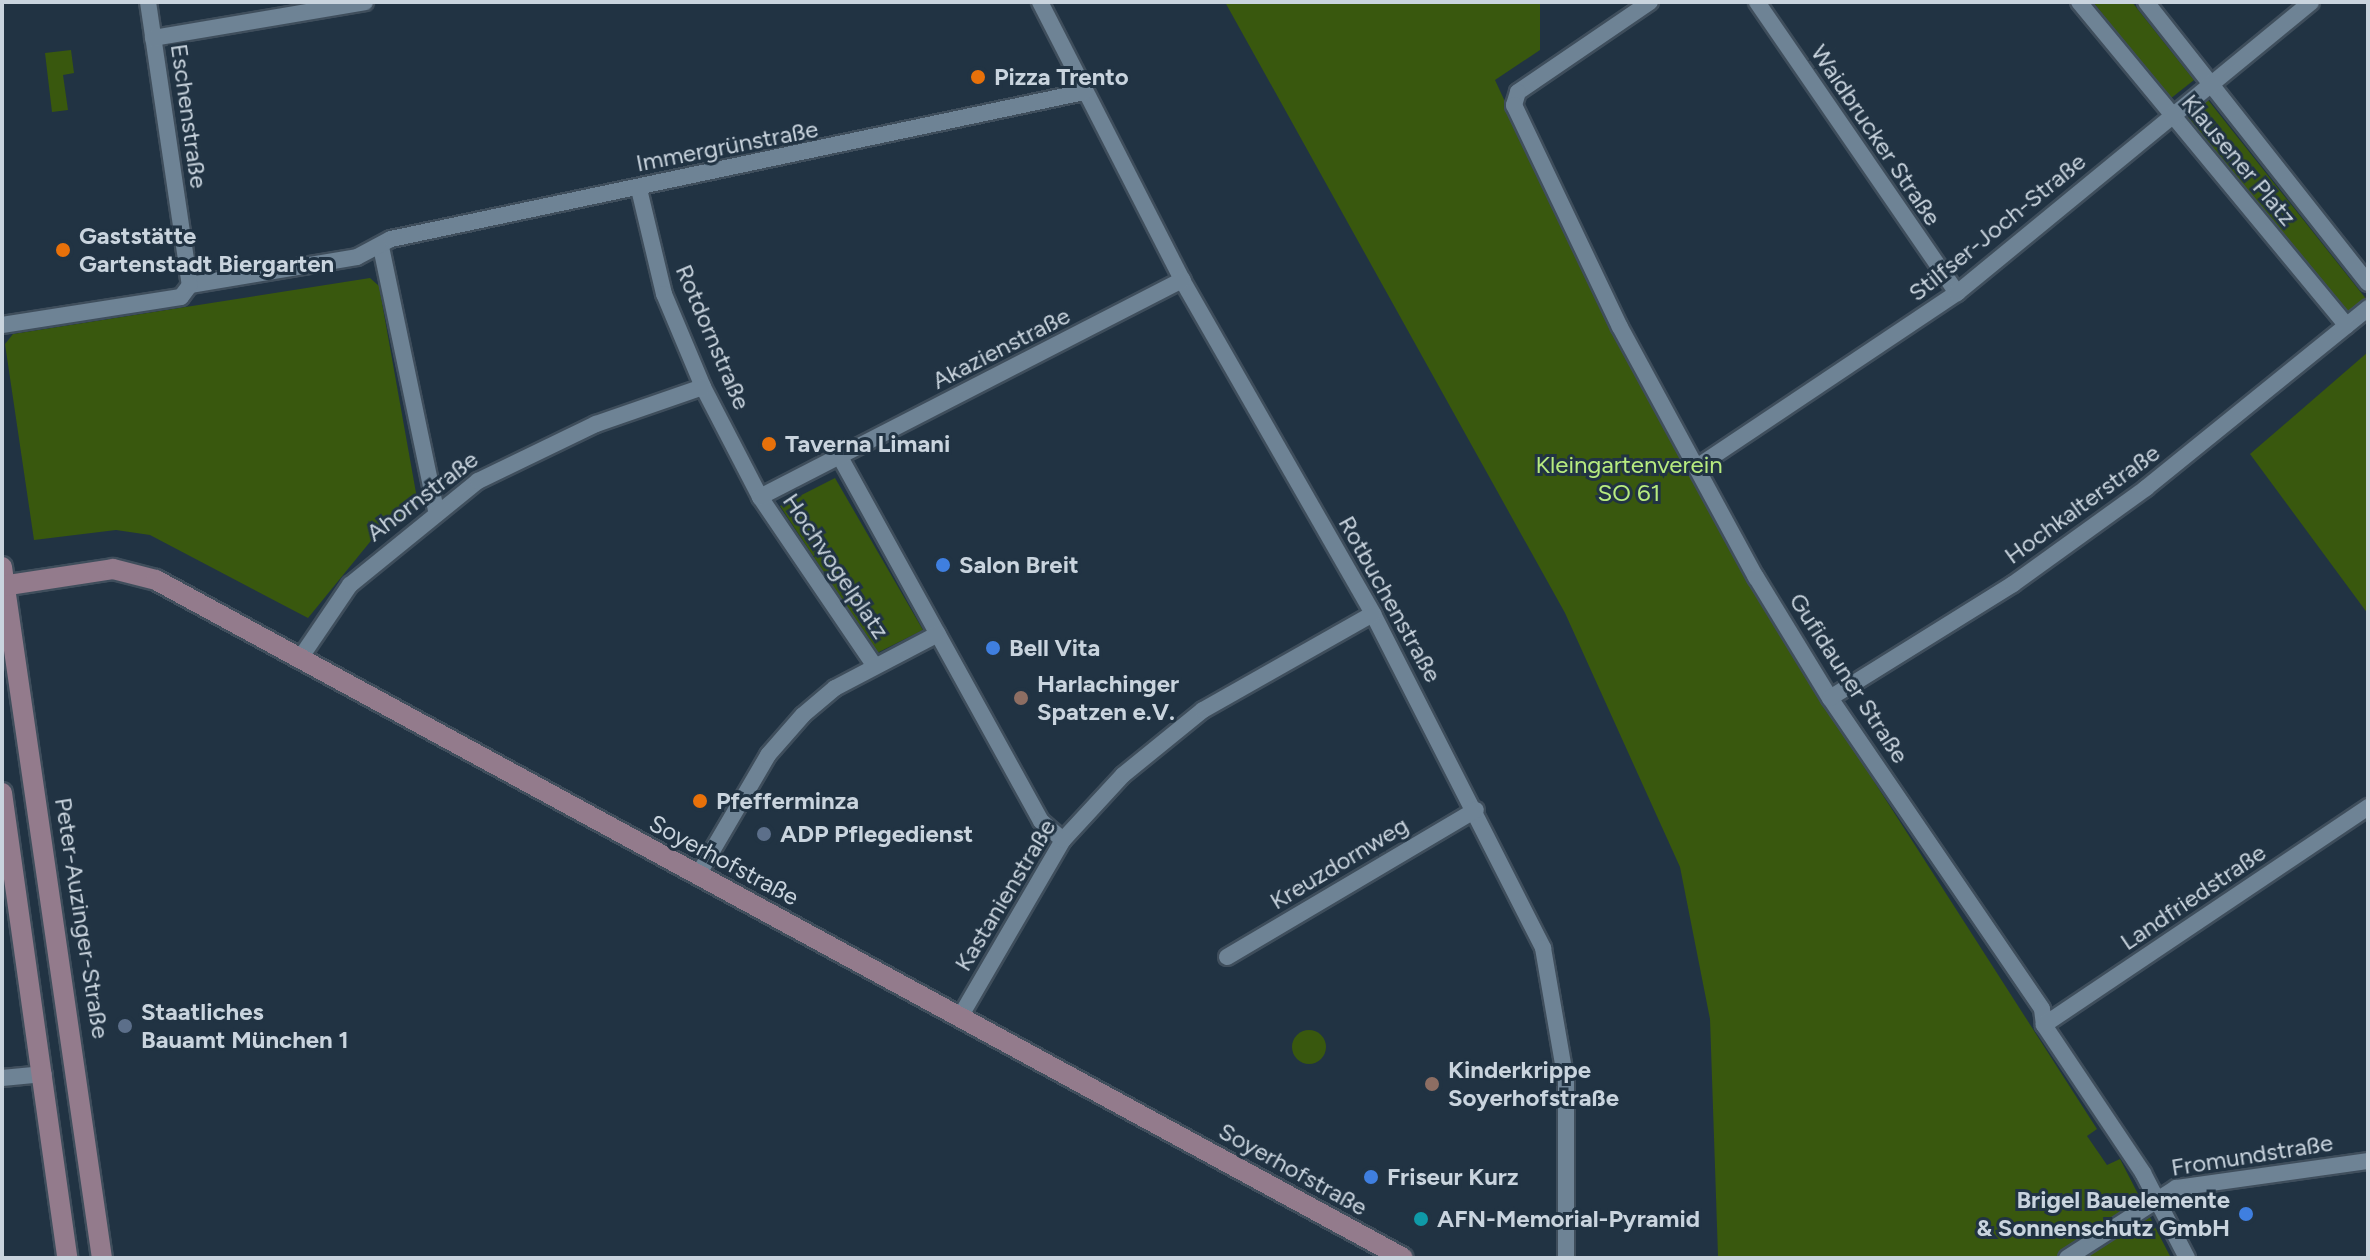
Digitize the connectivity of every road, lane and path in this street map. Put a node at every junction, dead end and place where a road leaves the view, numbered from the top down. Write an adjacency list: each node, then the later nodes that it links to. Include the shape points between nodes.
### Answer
1 (148, 2): 9 (street, Eschenstraße)
2 (365, 2): 9 (street)
3 (1040, 2): 11 (street, Rotbuchenstraße)
4 (1650, 2): 24 (street, Gufidauner Straße, via 1514,97 1620,327)
5 (1757, 2): 18 (street, Waidbrucker Straße)
6 (2079, 2): 12 (street, Klausener Platz)
7 (2146, 2): 10 (street, Klausener Platz)
8 (2311, 2): 10 (street, Stilfser-Joch-Straße)
9 (153, 38): 17 (street, Eschenstraße)
10 (2212, 84): 12 (street, Stilfser-Joch-Straße); 16 (street, Klausener Platz)
11 (1084, 92): 13 (street, Immergrünstraße); 15 (street, Rotbuchenstraße)
12 (2172, 118): 18 (street, Stilfser-Joch-Straße); 21 (street, Klausener Platz)
13 (639, 189): 14 (street, Immergrünstraße); 22 (street, Rotdornstraße, via 664,294)
14 (381, 247): 17 (street, Immergrünstraße); 26 (street)
15 (1182, 280): 23 (street, Akazienstraße); 28 (street, Rotbuchenstraße)
16 (2368, 283)
17 (190, 285): 20 (street, Immergrünstraße, via 181,297)
18 (1957, 293): 24 (street, Stilfser-Joch-Straße)
19 (2368, 308): 21 (street)
20 (2, 325)
21 (2347, 326): 32 (street, Hochkalterstraße, via 2185,459 2028,573)
22 (703, 387): 25 (street, Rotdornstraße); 26 (street, Ahornstraße, via 532,452)
23 (840, 457): 25 (street, Hochvogelplatz); 29 (street, Hochvogelplatz)
24 (1697, 467): 32 (street, Gufidauner Straße)
25 (760, 497): 31 (street, Hochvogelplatz)
26 (436, 510): 30 (street, Ahornstraße, via 350,585)
27 (3, 580): 30 (main road, Soyerhofstraße, via 113,569 138,572); 46 (main road, Peter-Auzinger-Straße)
28 (1373, 614): 35 (street, Rotbuchenstraße); 36 (street, Kastanienstraße, via 1203,710 1123,775)
29 (938, 634): 31 (street); 36 (street, Hochvogelplatz, via 1041,821)
30 (299, 660): 37 (main road, Soyerhofstraße)
31 (874, 665): 37 (street, via 786,733)
32 (1830, 698): 40 (street, Gufidauner Straße, via 2042,1009)
33 (2, 793): 41 (main road)
34 (2368, 807): 40 (street, Landfriedstraße)
35 (1476, 810): 38 (street, Kreuzdornweg); 48 (street, Rotbuchenstraße, via 1532,921 1557,997 1566,1081)
36 (1063, 840): 39 (street, Kastanienstraße)
37 (698, 875): 39 (main road, Soyerhofstraße)
38 (1227, 957)
39 (960, 1017): 47 (main road, Soyerhofstraße)
40 (2044, 1025): 44 (street, Gufidauner Straße)
41 (44, 1074): 42 (street); 45 (main road)
42 (2, 1078)
43 (2368, 1161): 44 (street, Fromundstraße, via 2197,1184)
44 (2156, 1197): 49 (street, Fromundstraße); 50 (street, Gufidauner Straße)
45 (67, 1258)
46 (102, 1258)
47 (1403, 1258)
48 (1566, 1258)
49 (2067, 1258)
50 (2187, 1258)

